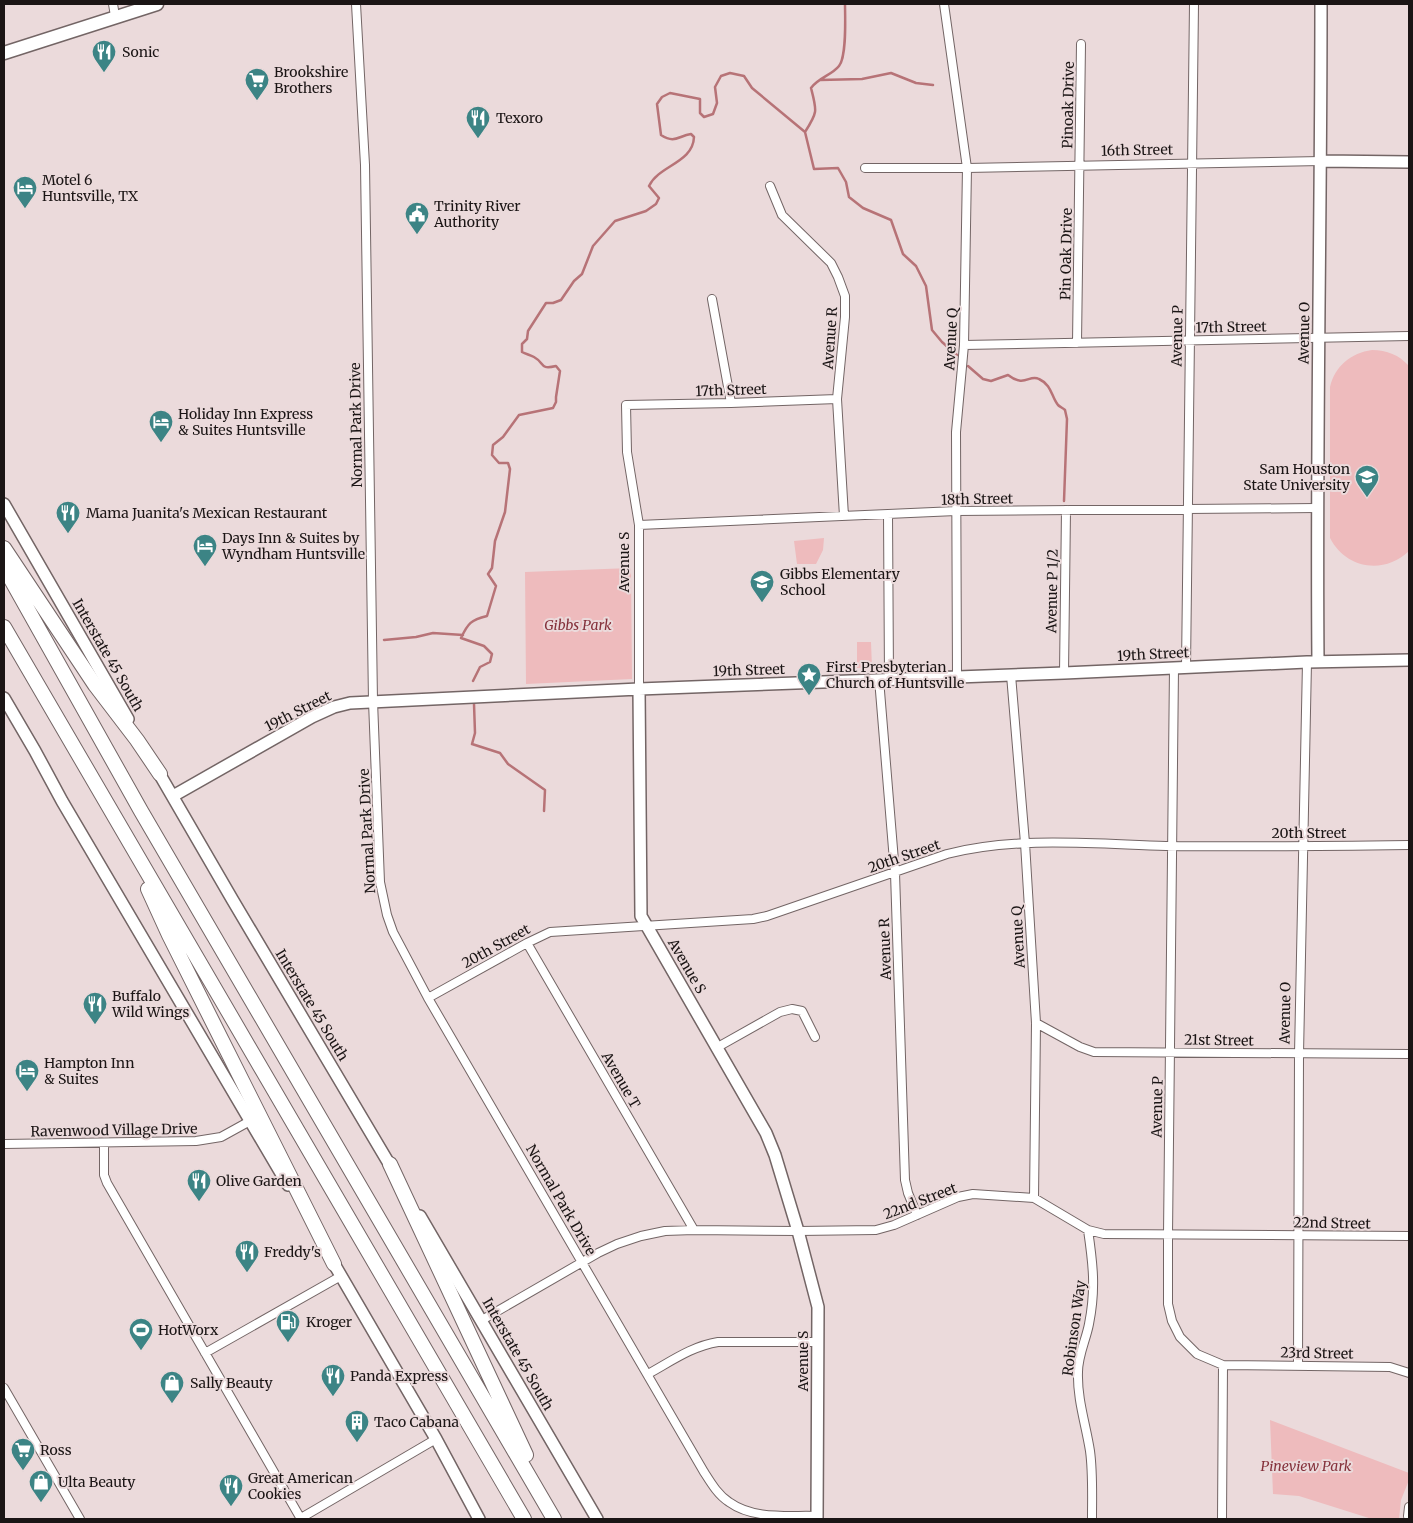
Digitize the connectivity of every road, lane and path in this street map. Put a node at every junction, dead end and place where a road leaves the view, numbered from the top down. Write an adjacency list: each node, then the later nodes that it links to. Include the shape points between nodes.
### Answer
1 (157, 4): 6 (main road)
2 (356, 4): 46 (street, Normal Park Drive, via 365,165)
3 (944, 4): 14 (street, Avenue Q)
4 (1194, 4): 11 (street, Avenue P)
5 (1321, 4): 9 (street, Avenue O)
6 (114, 10): 8 (main road)
7 (1081, 44): 12 (street, Pinoak Drive)
8 (4, 53)
9 (1321, 161): 10 (street, 16th Street); 11 (street, 16th Street); 18 (street, Avenue O)
10 (1409, 162)
11 (1192, 164): 12 (street, 16th Street); 19 (street, Avenue P)
12 (1079, 166): 14 (street, 16th Street); 20 (street, Pin Oak Drive)
13 (865, 168): 14 (street, 16th Street)
14 (967, 168): 21 (street, Avenue Q)
15 (770, 186): 22 (street, Avenue R, via 782,215 831,263 845,296)
16 (712, 299): 23 (street)
17 (1409, 336): 18 (street, 17th Street)
18 (1320, 338): 19 (street, 17th Street); 26 (street, Avenue O)
19 (1189, 340): 20 (street, 17th Street); 27 (street, Avenue P)
20 (1077, 343): 21 (street, 17th Street)
21 (964, 344): 29 (street, Avenue Q, via 956,432)
22 (837, 399): 23 (street, 17th Street); 31 (street, Avenue R)
23 (731, 403): 24 (street, 17th Street)
24 (626, 405): 32 (street, Avenue S, via 627,452)
25 (4, 504): 47 (street, Interstate 45 South)
26 (1316, 508): 27 (street, 18th Street); 37 (street, Avenue O)
27 (1187, 509): 28 (street, 18th Street); 39 (street, Avenue P)
28 (1066, 510): 29 (street, 18th Street); 40 (street, Avenue P 1/2)
29 (956, 511): 30 (street, 18th Street); 42 (street, Avenue Q)
30 (888, 514): 31 (street, 18th Street); 43 (street, Avenue R)
31 (844, 516): 32 (street, 18th Street)
32 (639, 525): 44 (street, Avenue S)
33 (4, 548): 47 (highway, via 94,685)
34 (4, 566): 94 (highway, via 140,811)
35 (4, 627): 49 (highway)
36 (1409, 660): 37 (street, 19th Street)
37 (1312, 662): 39 (street, 19th Street); 53 (street, Avenue O)
38 (1174, 668): 39 (street, 19th Street); 40 (street, 19th Street); 52 (street, Avenue P)
39 (1186, 668)
40 (1064, 673): 41 (street, 19th Street)
41 (1011, 675): 42 (street, 19th Street); 50 (street, Avenue Q)
42 (956, 677): 43 (street, 19th Street)
43 (884, 679): 44 (street, 19th Street); 54 (street, Avenue R)
44 (639, 689): 46 (street, 19th Street); 55 (street, Avenue S, via 641,916)
45 (4, 698): 64 (street)
46 (373, 701): 48 (street, 19th Street, via 350,703 321,713); 57 (street, Normal Park Drive, via 383,900 393,932)
47 (160, 774): 48 (street, Interstate 45 South)
48 (173, 796): 67 (street, Interstate 45 South)
49 (115, 818): 77 (highway, via 169,935); 93 (highway)
50 (1025, 843): 52 (street, 20th Street); 54 (street, 20th Street, via 965,850); 58 (street, Avenue Q)
51 (1409, 845): 53 (street, 20th Street)
52 (1172, 846): 53 (street, 20th Street); 61 (street, Avenue P)
53 (1302, 846): 62 (street, Avenue O)
54 (895, 873): 55 (street, 20th Street, via 753,920); 69 (street, Avenue R, via 905,1180)
55 (647, 926): 56 (street, 20th Street, via 550,932); 60 (street, Avenue S)
56 (527, 943): 57 (street, 20th Street); 70 (street, Avenue T)
57 (428, 998): 76 (street, Normal Park Drive)
58 (1036, 1024): 61 (street, 21st Street, via 1094,1052); 68 (street, Avenue Q)
59 (816, 1037): 60 (street, via 802,1011 792,1009 780,1012)
60 (716, 1048): 72 (street, Avenue S, via 766,1133)
61 (1170, 1052): 62 (street, 21st Street); 73 (street, Avenue P)
62 (1299, 1054): 63 (street, 21st Street); 74 (street, Avenue O)
63 (1409, 1054)
64 (250, 1121): 65 (street, Ravenwood Village Drive, via 209,1140); 77 (street)
65 (104, 1143): 66 (street, Ravenwood Village Drive); 80 (street, via 107,1183)
66 (4, 1144)
67 (390, 1164): 78 (street, Interstate 45 South); 94 (highway)
68 (1034, 1198): 69 (street, 22nd Street, via 973,1194); 71 (street, 22nd Street)
69 (917, 1215): 72 (street, 22nd Street, via 876,1230)
70 (694, 1230): 72 (street, 22nd Street); 76 (street, 22nd Street, via 641,1236)
71 (1088, 1230): 73 (street, 22nd Street, via 1104,1234); 96 (street, Robinson Way, via 1094,1270 1093,1300 1078,1371 1090,1451)
72 (798, 1231): 79 (street, Avenue S, via 818,1307)
73 (1168, 1235): 74 (street, 22nd Street); 81 (street, Avenue P, via 1168,1304 1172,1322 1180,1337 1197,1354)
74 (1298, 1235): 75 (street, 22nd Street); 82 (street, Avenue O)
75 (1409, 1236)
76 (582, 1262): 78 (street, 22nd Street); 84 (street, Normal Park Drive)
77 (338, 1270): 80 (street); 86 (street)
78 (482, 1320): 95 (street, Interstate 45 South)
79 (818, 1342): 84 (street, via 707,1344); 89 (street, Avenue S)
80 (205, 1353): 91 (street)
81 (1223, 1365): 82 (street, 23rd Street); 97 (street)
82 (1298, 1365): 83 (street, 23rd Street, via 1390,1367)
83 (1409, 1373)
84 (648, 1374): 89 (street, Normal Park Drive, via 704,1472 728,1502 760,1515)
85 (4, 1388): 90 (street)
86 (436, 1439): 91 (street); 92 (street)
87 (1409, 1508): 88 (street)
88 (1408, 1516)
89 (817, 1517)
90 (80, 1519)
91 (301, 1519)
92 (479, 1519)
93 (524, 1519)
94 (555, 1519)
95 (597, 1519)
96 (1092, 1519)
97 (1222, 1519)

